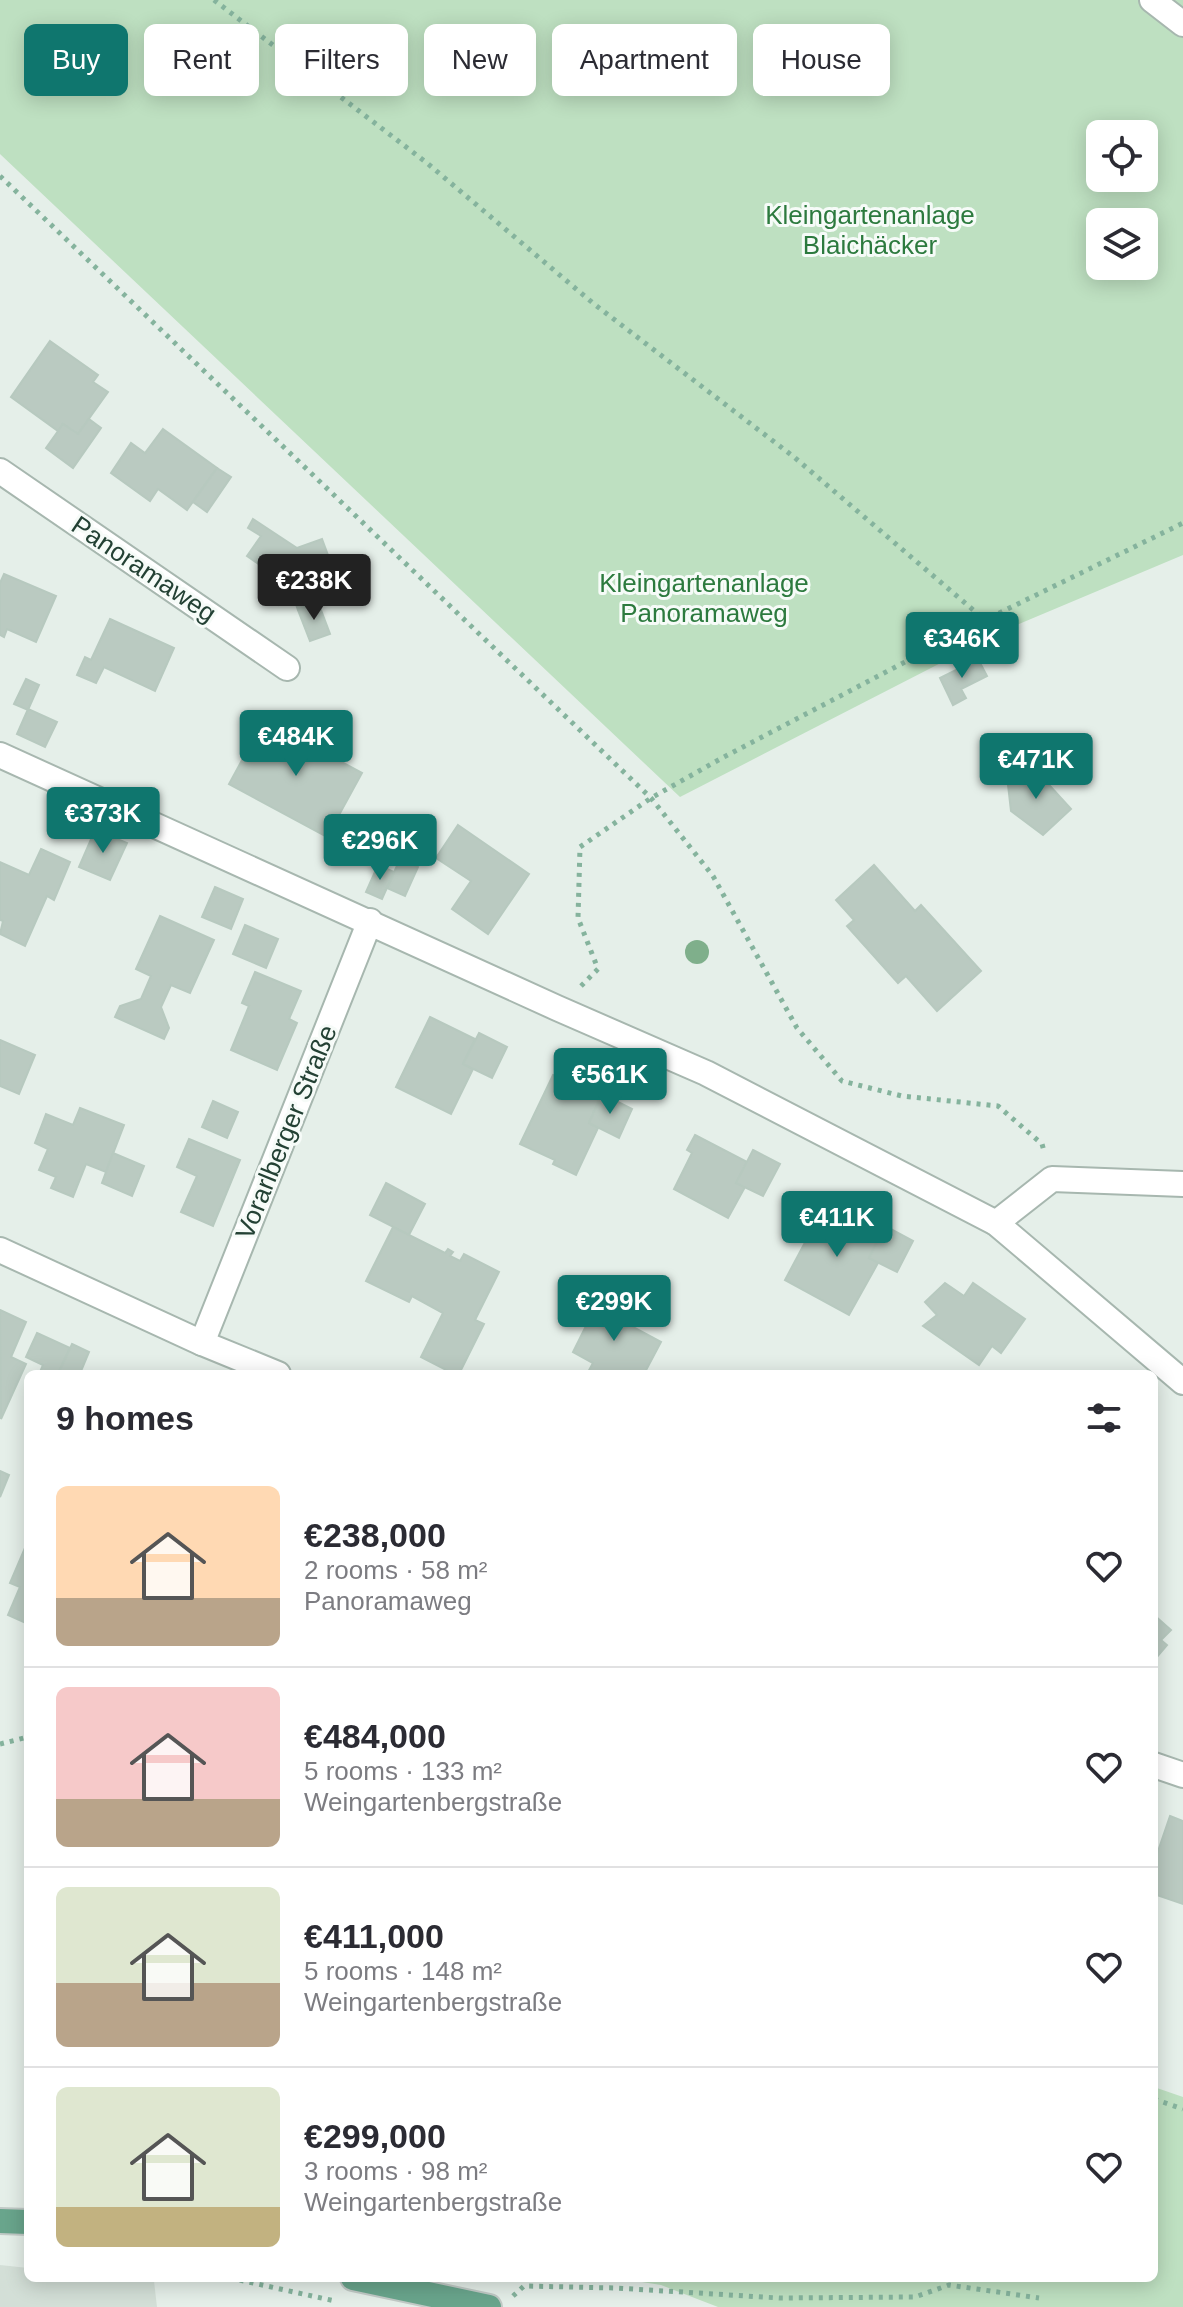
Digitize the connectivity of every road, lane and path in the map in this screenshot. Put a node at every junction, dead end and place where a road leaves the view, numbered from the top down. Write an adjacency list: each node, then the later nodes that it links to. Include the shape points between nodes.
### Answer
1 (214, 0): 7 (path, via 794,457)
2 (1152, 0): 3 (street)
3 (1183, 24)
4 (0, 176): 10 (path)
5 (0, 471): 8 (street, Panoramaweg)
6 (1183, 523): 7 (path)
7 (985, 620): 10 (path)
8 (287, 668)
9 (0, 755): 11 (street)
10 (651, 798): 12 (path, via 580,847 578,918 598,969); 13 (path, via 713,876 797,1028 842,1081 902,1096 998,1106 1042,1144)
11 (370, 921): 12 (street); 17 (street, Vorarlberger Straße)
12 (557, 1008): 15 (street, via 706,1073)
13 (1052, 1179): 14 (street); 15 (street)
14 (1183, 1184)
15 (996, 1223): 19 (street)
16 (0, 1250): 17 (street)
17 (202, 1343): 18 (street)
18 (268, 1370)
19 (1183, 1382)
20 (24, 1738): 21 (path)
21 (0, 1744)
22 (1158, 1766): 23 (street)
23 (1183, 1775)
24 (1158, 2100): 25 (path)
25 (1183, 2109)
26 (0, 2221): 27 (main road)
27 (24, 2222)
28 (248, 2282): 32 (path)
29 (372, 2282): 33 (main road)
30 (512, 2296): 31 (path, via 524,2286 779,2298 915,2297 949,2285)
31 (1039, 2298)
32 (346, 2304)
33 (489, 2307)

